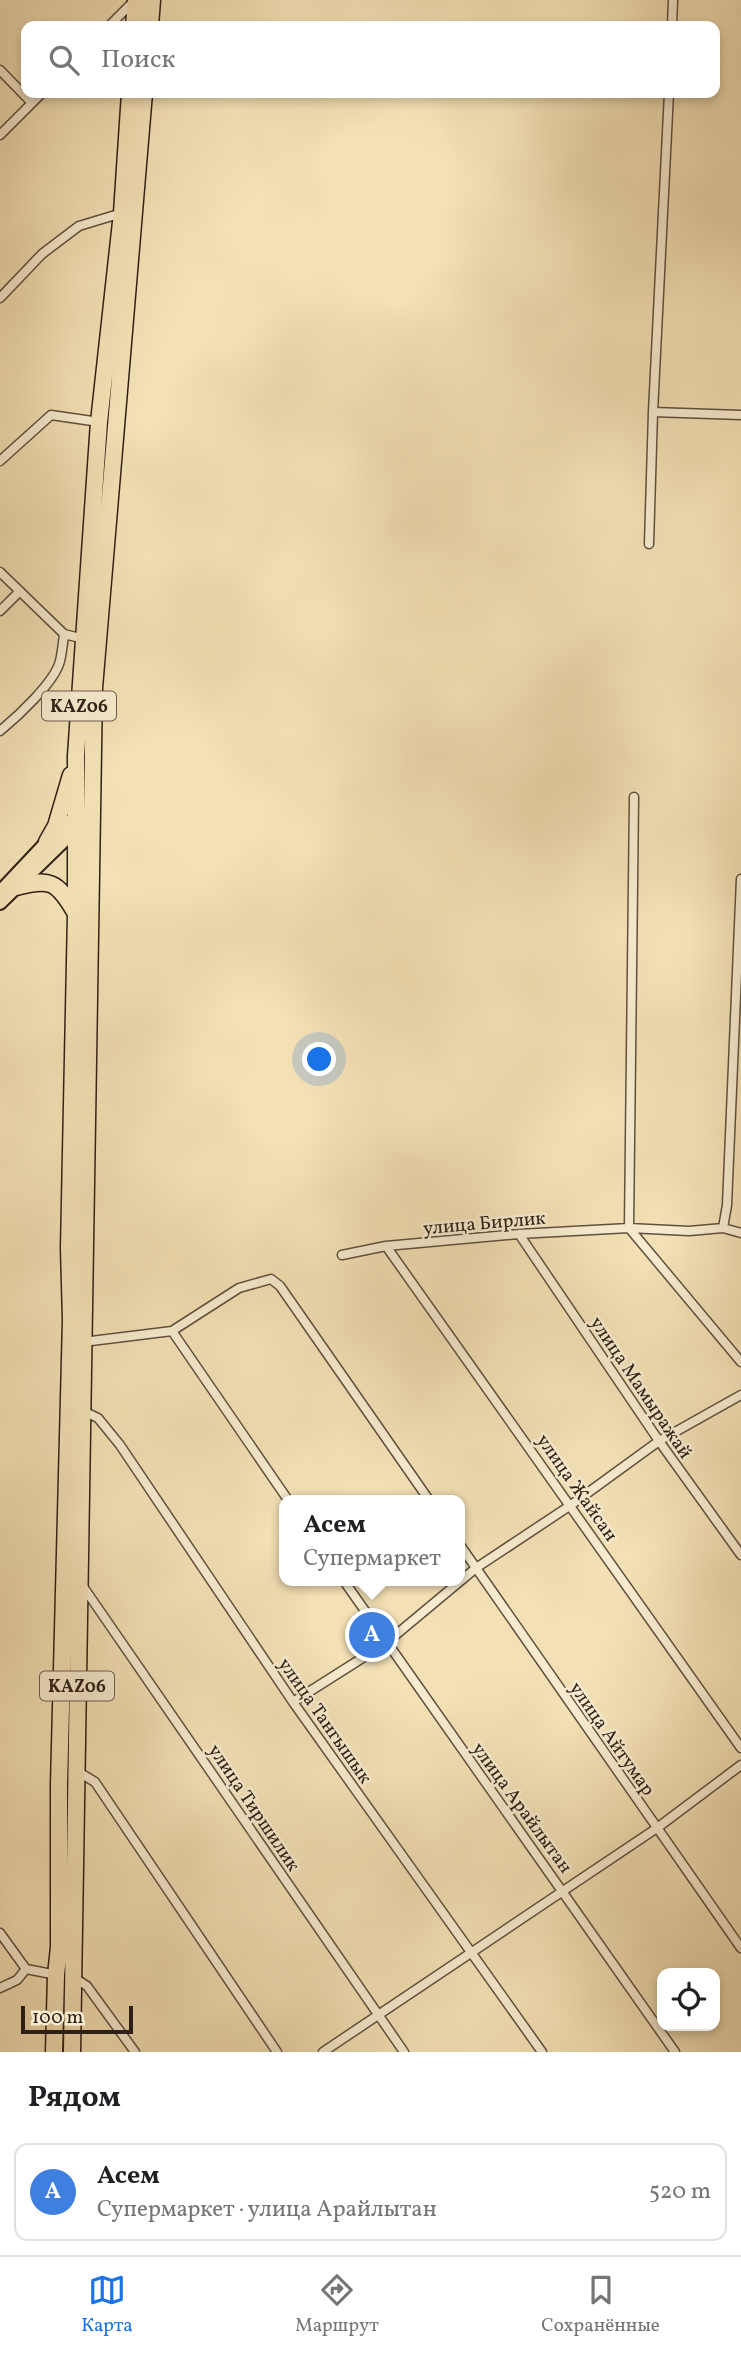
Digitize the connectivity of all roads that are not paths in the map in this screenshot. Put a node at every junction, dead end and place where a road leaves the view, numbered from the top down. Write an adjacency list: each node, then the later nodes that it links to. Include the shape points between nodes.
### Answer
1 (135, 0): 4 (street); 5 (highway)
2 (152, 0): 6 (highway)
3 (673, 0): 7 (street)
4 (114, 21)
5 (134, 21)
6 (150, 21)
7 (672, 21)
8 (0, 70): 9 (street)
9 (21, 92)
10 (27, 98): 15 (street)
11 (37, 98): 15 (street)
12 (130, 98): 17 (highway, KАZ06)
13 (145, 98): 32 (highway, KАZ06)
14 (669, 98): 19 (street)
15 (32, 103): 16 (street)
16 (0, 135)
17 (122, 213): 18 (street, via 79,226 42,254); 21 (highway, KАZ06)
18 (0, 298)
19 (653, 412): 20 (street); 23 (street)
20 (741, 415)
21 (99, 422): 22 (street, via 51,415); 28 (highway, KАZ06)
22 (0, 461)
23 (649, 544)
24 (0, 572): 25 (street)
25 (19, 592): 26 (street); 27 (street)
26 (0, 611)
27 (64, 634): 28 (street); 29 (street, via 57,670 24,711)
28 (84, 639): 30 (highway, KАZ06)
29 (0, 731)
30 (76, 756): 32 (highway, KАZ06); 33 (highway)
31 (634, 797): 38 (street)
32 (84, 816): 33 (main road); 35 (main road); 37 (highway, KАZ06); 45 (highway, KАZ06, via 84,1228)
33 (47, 842): 35 (main road)
34 (741, 879): 39 (street)
35 (8, 889): 36 (main road); 37 (highway, via 48,882 65,894)
36 (0, 903)
37 (76, 915): 45 (highway, KАZ06, via 69,1248)
38 (629, 1228): 39 (street, улица Бирлик); 41 (street, улица Бирлик); 46 (street)
39 (723, 1228): 40 (street)
40 (741, 1233)
41 (519, 1234): 42 (street, улица Бирлик); 49 (street, улица Мамыражай)
42 (386, 1246): 43 (street, улица Бирлик); 52 (street, улица Жайсан)
43 (342, 1255)
44 (172, 1331): 45 (street); 50 (street); 51 (street, via 239,1288 271,1279)
45 (77, 1342): 48 (highway, KАZ06); 71 (highway, KАZ06)
46 (741, 1362)
47 (741, 1395): 49 (street)
48 (83, 1411): 57 (highway, KАZ06); 61 (street, улица Тангышык, via 98,1418 120,1445)
49 (659, 1441): 52 (street); 54 (street, улица Мамыражай)
50 (285, 1495)
51 (426, 1495)
52 (571, 1505): 55 (street); 62 (street, улица Жайсан)
53 (465, 1552): 55 (street, улица Айтумар)
54 (741, 1555)
55 (476, 1568): 56 (street); 65 (street, улица Айтумар)
56 (465, 1577)
57 (79, 1581): 64 (highway, KАZ06); 74 (street, улица Тиршилик)
58 (347, 1586): 60 (street, улица Арайлытан)
59 (454, 1586): 60 (street)
60 (386, 1643): 61 (street); 66 (street, улица Арайлытан)
61 (293, 1702): 69 (street, улица Тангышык)
62 (741, 1748)
63 (741, 1765): 65 (street)
64 (76, 1770): 72 (highway, KАZ06); 78 (street, via 95,1782)
65 (657, 1828): 66 (street); 68 (street, улица Айтумар)
66 (564, 1891): 69 (street); 82 (street, улица Арайлытан)
67 (0, 1933): 70 (street)
68 (741, 1948)
69 (469, 1952): 74 (street); 81 (street, улица Тангышык)
70 (26, 1969): 71 (street); 73 (street, via 17,1980)
71 (56, 1975): 72 (street); 75 (highway, KАZ06)
72 (73, 1977): 76 (highway, KАZ06); 77 (street, via 87,1986)
73 (0, 1987)
74 (377, 2014): 79 (street); 80 (street, улица Тиршилик)
75 (54, 2052)
76 (72, 2052)
77 (135, 2052)
78 (277, 2052)
79 (323, 2052)
80 (404, 2052)
81 (542, 2052)
82 (675, 2052)

